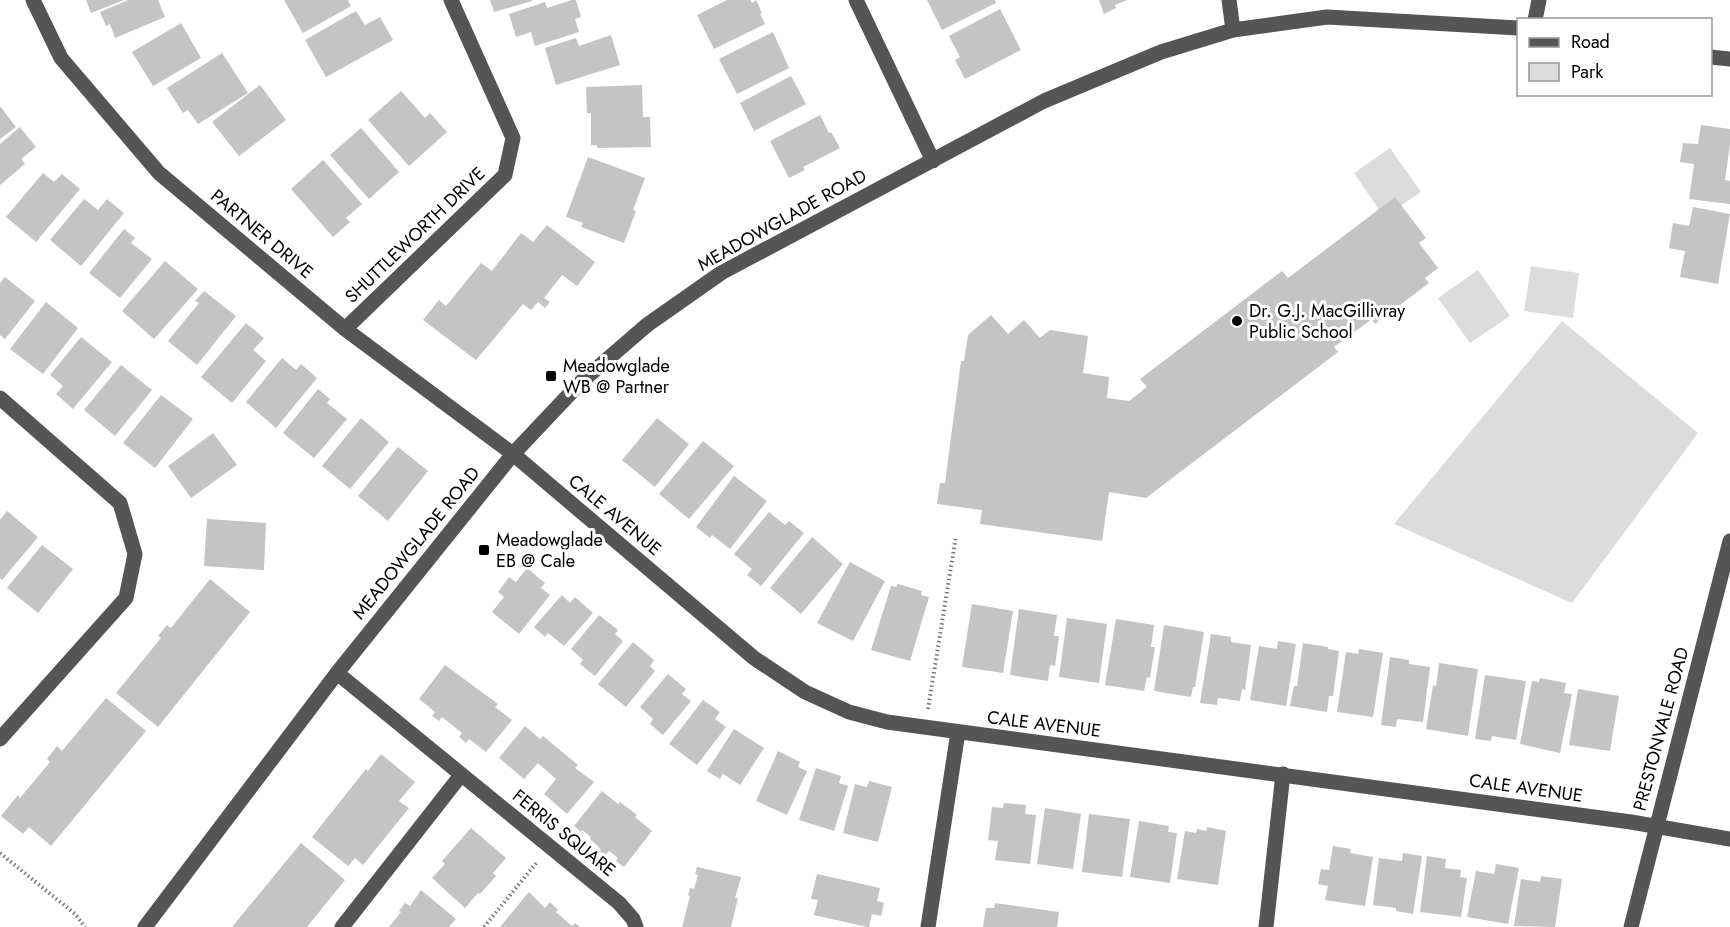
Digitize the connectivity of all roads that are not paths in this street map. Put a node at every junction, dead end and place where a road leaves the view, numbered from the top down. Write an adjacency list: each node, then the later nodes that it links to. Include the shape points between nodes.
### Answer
1 (33, 0): 12 (street, PARTNER DRIVE, via 61,58 159,173)
2 (451, 0): 12 (street, SHUTTLEWORTH DRIVE, via 513,138 506,175)
3 (856, 0): 11 (street)
4 (1229, 0): 8 (street)
5 (1539, 0): 6 (street)
6 (1535, 18)
7 (1517, 28): 8 (street, MEADOWGLADE ROAD, via 1328,17)
8 (1233, 30): 11 (street, MEADOWGLADE ROAD, via 1161,52 1044,101)
9 (1712, 57): 10 (street)
10 (1730, 59)
11 (933, 161): 14 (street, MEADOWGLADE ROAD, via 721,273 647,325 581,382)
12 (345, 329): 14 (street, PARTNER DRIVE)
13 (0, 398): 18 (street, via 120,503 135,554 126,598)
14 (513, 454): 16 (street, MEADOWGLADE ROAD); 17 (street, CALE AVENUE, via 754,658 806,692 849,712)
15 (1730, 541): 21 (street, PRESTONVALE ROAD)
16 (336, 673): 20 (street, FERRIS SQUARE); 23 (street, MEADOWGLADE ROAD)
17 (958, 732): 19 (street, CALE AVENUE); 26 (street)
18 (0, 739)
19 (1283, 774): 21 (street, CALE AVENUE); 27 (street)
20 (461, 775): 24 (street); 25 (street, FERRIS SQUARE, via 619,903)
21 (1656, 825): 22 (street, CALE AVENUE); 28 (street, PRESTONVALE ROAD)
22 (1730, 838)
23 (145, 927)
24 (342, 927)
25 (636, 927)
26 (928, 927)
27 (1266, 927)
28 (1631, 927)

